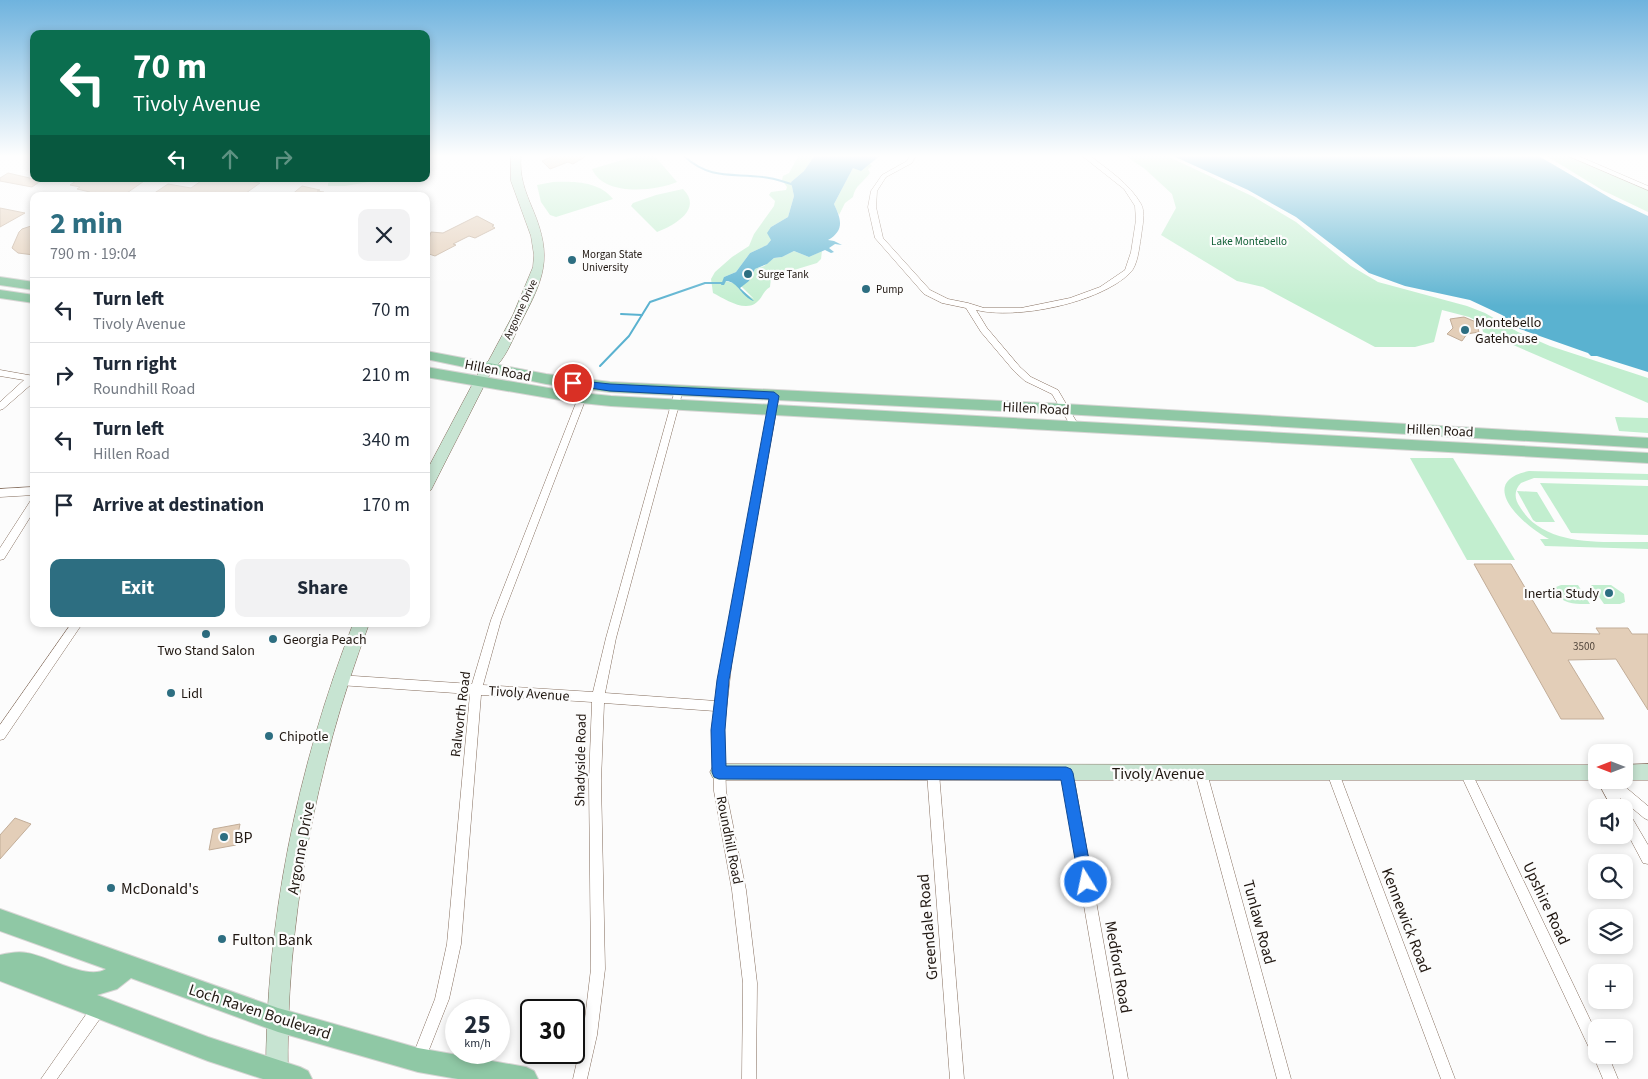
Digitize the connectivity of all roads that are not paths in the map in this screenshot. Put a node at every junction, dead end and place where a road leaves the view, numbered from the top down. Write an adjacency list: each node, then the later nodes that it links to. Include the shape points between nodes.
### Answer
1 (526, 205): 10 (main road, Argonne Drive, via 537,245 530,271 487,361)
2 (872, 205): 8 (street, via 879,238 927,292 945,301)
3 (1139, 205): 8 (street, via 1140,220 1135,252 1128,271 1103,289 1084,297 1021,310 984,310)
4 (0, 281): 5 (main road)
5 (30, 285)
6 (0, 294): 7 (main road)
7 (30, 298)
8 (968, 305): 21 (street, via 984,330 1017,368 1028,379 1055,392)
9 (430, 356): 10 (main road, Hillen Road)
10 (487, 368): 15 (main road, Argonne Drive); 17 (main road, Hillen Road)
11 (0, 373): 13 (street)
12 (430, 373): 15 (main road, Hillen Road)
13 (30, 378)
14 (30, 380): 20 (street)
15 (480, 381): 17 (main road, Hillen Road); 25 (main road, Argonne Drive)
16 (679, 390): 17 (main road, Hillen Road); 18 (main road, Hillen Road); 19 (street, Shadyside Road)
17 (584, 392): 19 (main road, Hillen Road); 33 (street, Ralworth Road, via 496,620)
18 (773, 403): 19 (main road, Hillen Road); 21 (main road, Hillen Road); 22 (main road, Hillen Road); 35 (street, Roundhill Road)
19 (675, 405): 34 (street, Shadyside Road)
20 (0, 407)
21 (1064, 409): 22 (street); 23 (main road, Hillen Road)
22 (1075, 426): 24 (main road, Hillen Road)
23 (1648, 443)
24 (1648, 458)
25 (430, 478)
26 (30, 491): 27 (street)
27 (0, 492)
28 (30, 509): 29 (street)
29 (0, 556)
30 (75, 627): 36 (street)
31 (360, 627): 32 (main road, Argonne Drive)
32 (339, 680): 33 (street, Tivoly Avenue); 55 (main road, Argonne Drive, via 297,854 284,942)
33 (476, 689): 34 (street, Tivoly Avenue); 57 (street, Ralworth Road, via 454,944 442,999)
34 (598, 697): 35 (street, Tivoly Avenue); 63 (street, Shadyside Road, via 595,781 598,969 590,1035)
35 (720, 706): 37 (street, Roundhill Road)
36 (0, 735)
37 (719, 772): 39 (main road, Tivoly Avenue); 64 (street, Roundhill Road, via 747,957)
38 (1648, 772): 45 (main road)
39 (933, 773): 40 (main road, Tivoly Avenue); 65 (street, Greendale Road)
40 (1066, 773): 41 (main road, Tivoly Avenue); 66 (street, Medford Road)
41 (1201, 773): 42 (main road, Tivoly Avenue); 67 (street, Tunlaw Road)
42 (1333, 773): 43 (main road, Tivoly Avenue); 68 (street, Kennewick Road)
43 (1466, 773): 44 (main road, Tivoly Avenue); 56 (street, Upshire Road)
44 (1588, 773)
45 (1633, 773)
46 (1619, 789): 47 (street)
47 (1648, 814)
48 (1633, 831): 49 (street)
49 (1648, 858)
50 (0, 920): 52 (main road, Loch Raven Boulevard)
51 (0, 966): 52 (main road, via 8,962 24,962 92,984 104,983)
52 (128, 966): 54 (main road); 55 (main road, Loch Raven Boulevard)
53 (0, 970): 54 (main road)
54 (99, 1008): 59 (main road); 60 (street)
55 (278, 1020): 57 (main road, Loch Raven Boulevard); 59 (main road, Argonne Drive)
56 (1588, 1030)
57 (418, 1060): 62 (main road, Loch Raven Boulevard)
58 (1604, 1064): 69 (street)
59 (277, 1076): 61 (main road)
60 (48, 1079)
61 (300, 1079)
62 (526, 1079)
63 (580, 1079)
64 (749, 1079)
65 (957, 1079)
66 (1121, 1079)
67 (1284, 1079)
68 (1448, 1079)
69 (1611, 1079)

